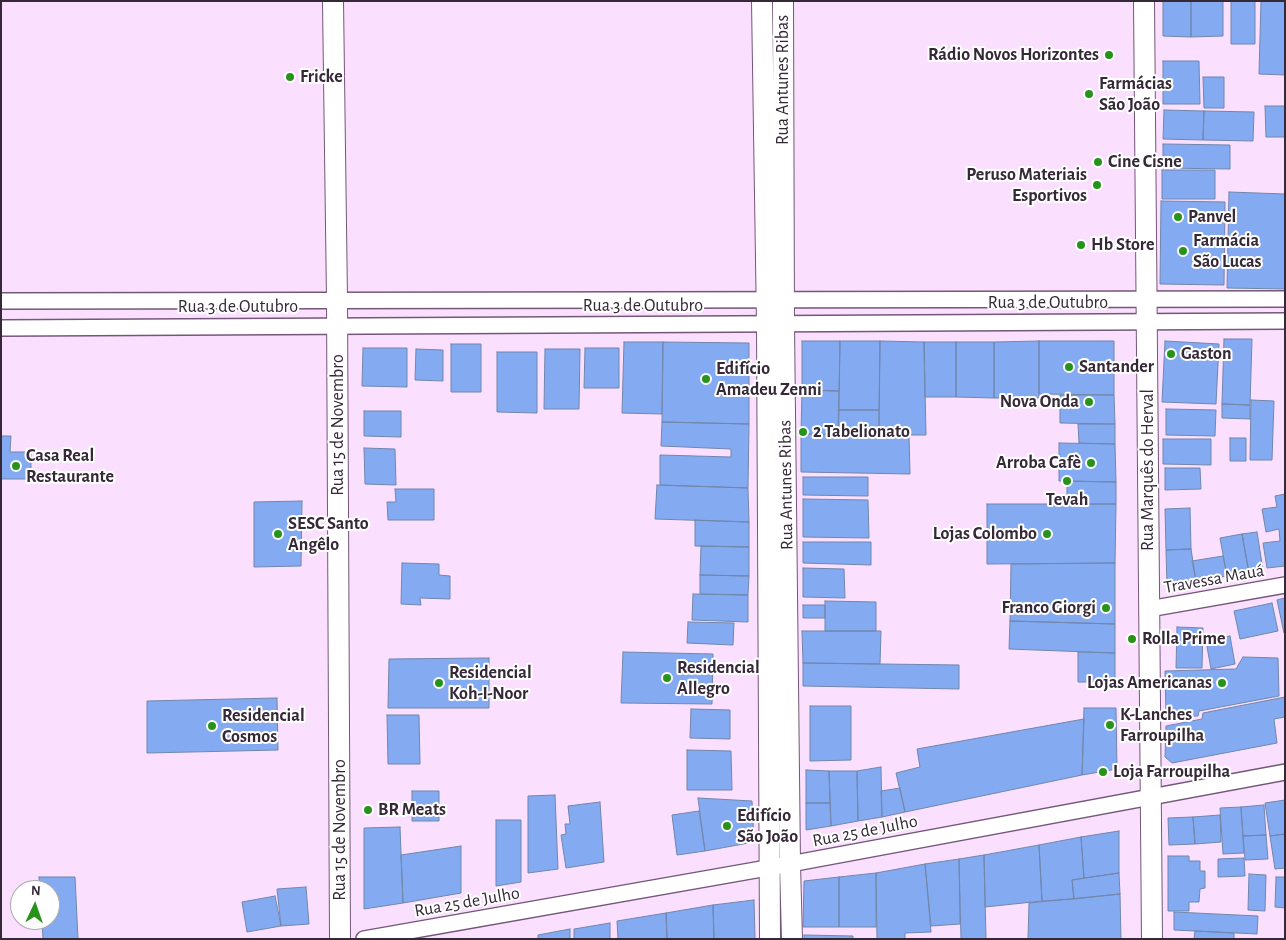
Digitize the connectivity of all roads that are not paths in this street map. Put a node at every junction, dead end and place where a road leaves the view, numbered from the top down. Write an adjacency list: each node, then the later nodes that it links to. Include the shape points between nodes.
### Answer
1 (333, 1): 9 (street, Rua 15 de Novembro)
2 (762, 1): 5 (street, Rua Antunes Ribas)
3 (783, 1): 5 (street, Rua Antunes Ribas)
4 (1144, 1): 6 (street, Rua Marquês do Herval)
5 (774, 198): 11 (street, Rua Antunes Ribas)
6 (1146, 299): 7 (street, Rua 3 de Outubro); 11 (street, Rua 3 de Outubro); 12 (street, Rua Marquês do Herval)
7 (1285, 299)
8 (147, 300): 9 (street, Rua 3 de Outubro); 10 (street, Rua 3 de Outubro); 16 (street)
9 (337, 300): 11 (street, Rua 3 de Outubro); 15 (street, Rua 15 de Novembro)
10 (1, 301)
11 (775, 301): 14 (street, Rua Antunes Ribas)
12 (1146, 321): 13 (street, Rua 3 de Outubro); 14 (street, Rua 3 de Outubro); 19 (street, Rua Marquês do Herval)
13 (1285, 322)
14 (775, 324): 15 (street, Rua 3 de Outubro); 20 (street, Rua Antunes Ribas)
15 (337, 325): 16 (street, Rua 3 de Outubro); 25 (street, Rua 15 de Novembro)
16 (147, 327): 17 (street, Rua 3 de Outubro)
17 (1, 328)
18 (1285, 585): 19 (street, Travessa Mauá)
19 (1149, 609): 22 (street, Rua Marquês do Herval)
20 (778, 625): 23 (street, Rua Antunes Ribas); 24 (street, Rua Antunes Ribas)
21 (1285, 772): 22 (street, Rua 25 de Julho)
22 (1150, 797): 23 (street, Rua 25 de Julho); 29 (street, Rua Marquês do Herval)
23 (790, 864): 24 (street, Rua 25 de Julho); 28 (street, Rua Antunes Ribas)
24 (770, 868): 26 (street, Rua 25 de Julho); 27 (street, Rua Antunes Ribas)
25 (340, 939)
26 (364, 939)
27 (770, 939)
28 (792, 939)
29 (1152, 939)

